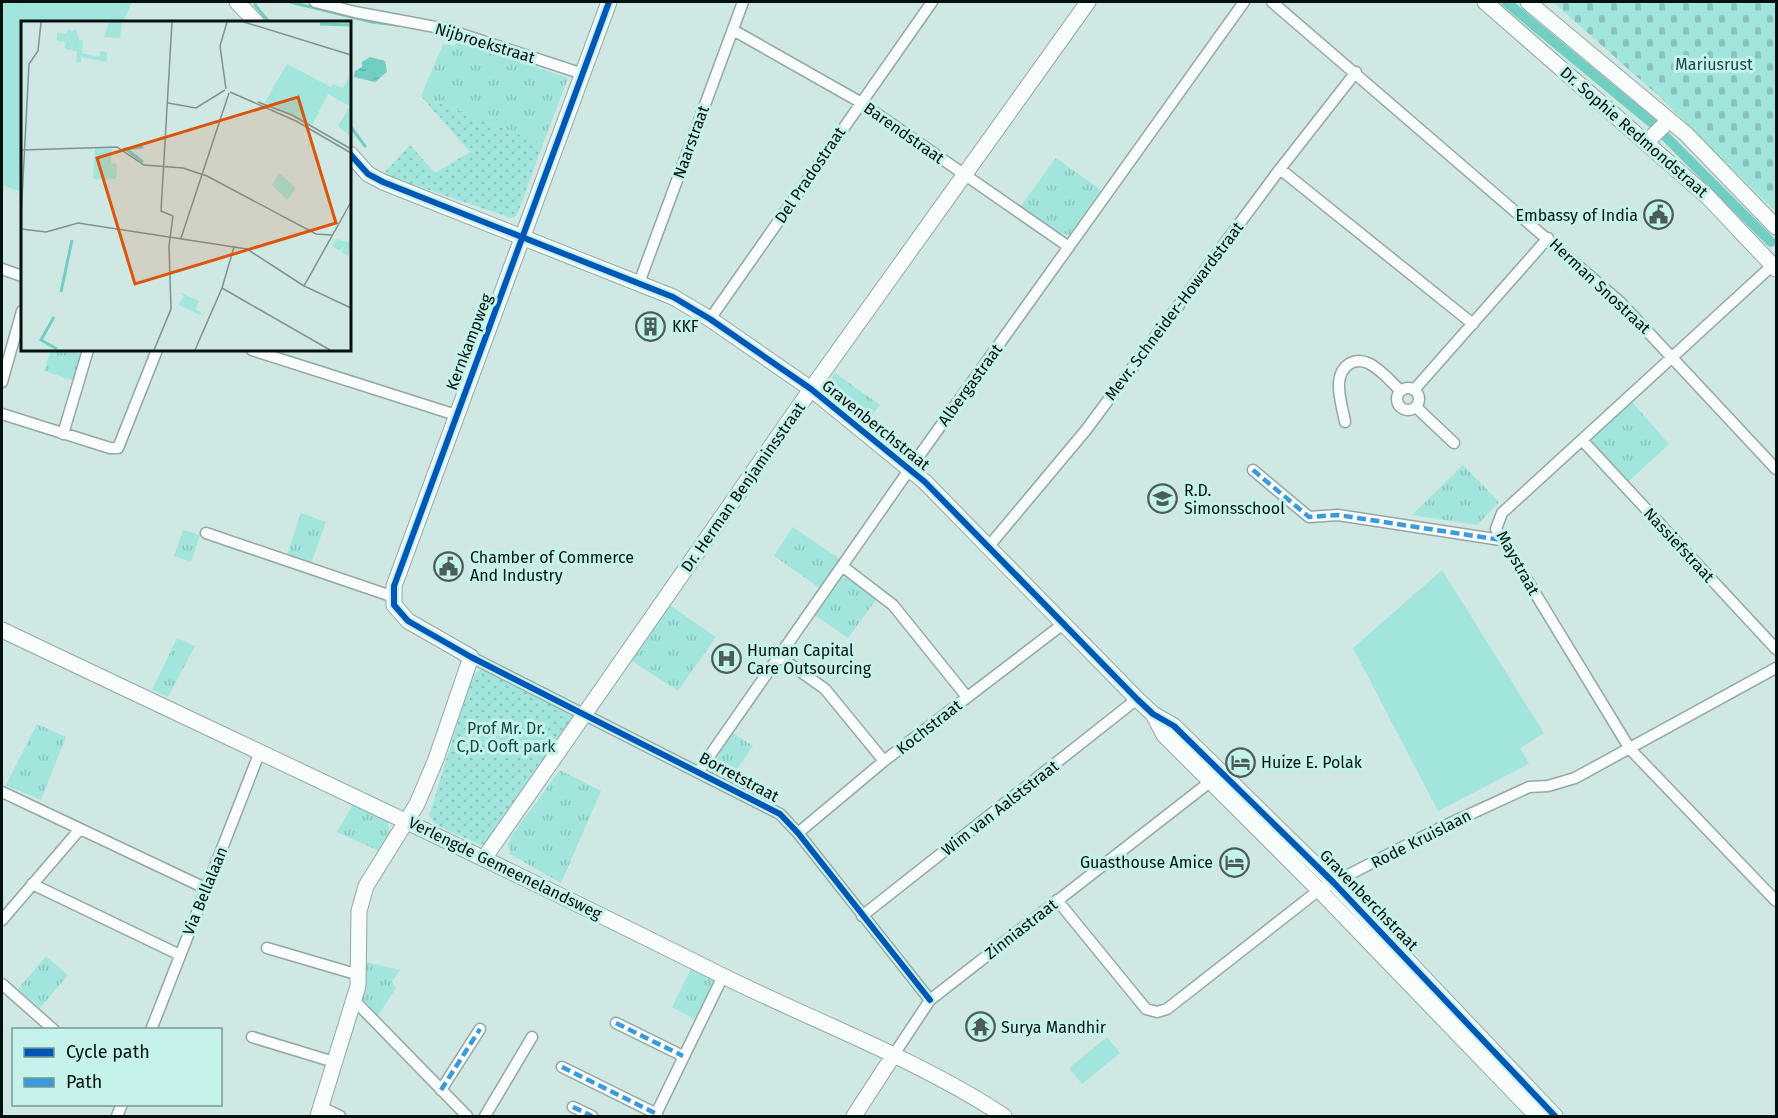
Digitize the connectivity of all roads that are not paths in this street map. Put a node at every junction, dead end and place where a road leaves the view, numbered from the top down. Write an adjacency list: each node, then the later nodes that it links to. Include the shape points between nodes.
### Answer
1 (237, 2): 11 (street)
2 (315, 2): 14 (street, Nijbroekstraat, via 446,29)
3 (609, 2): 14 (street, Kernkampweg)
4 (743, 2): 12 (street, Naarstraat)
5 (932, 2): 15 (street, Del Pradostraat)
6 (1088, 2): 20 (street, Dr. Herman Benjaminsstraat)
7 (1244, 2): 24 (street, Albergastraat)
8 (1272, 2): 13 (street, Herman Snostraat)
9 (1485, 2): 17 (street, Dr. Sophie Redmondstraat)
10 (1528, 2): 16 (street, Dr. Sophie Redmondstraat)
11 (255, 21)
12 (733, 30): 15 (street, Barendstraat); 28 (street, Naarstraat)
13 (1356, 72): 19 (street, Mevr. Schneider-Howardstraat); 23 (street, Herman Snostraat)
14 (583, 74): 22 (street, Kernkampweg)
15 (860, 102): 20 (street, Barendstraat); 30 (street, Del Pradostraat)
16 (1669, 120): 17 (street); 21 (street, Dr. Sophie Redmondstraat)
17 (1647, 142): 25 (street, Dr. Sophie Redmondstraat)
18 (351, 155): 22 (street, Gravenberchstraat, via 368,174 383,182)
19 (1280, 169): 31 (street); 52 (street, Mevr. Schneider-Howardstraat, via 1086,430)
20 (964, 174): 24 (street, Barendstraat); 37 (street, Dr. Herman Benjaminsstraat)
21 (1776, 227)
22 (524, 236): 28 (street, Gravenberchstraat); 42 (street, Kernkampweg)
23 (1548, 238): 31 (street); 35 (street, Herman Snostraat)
24 (1068, 247): 48 (street, Albergastraat)
25 (1775, 265): 35 (street, Maystraat)
26 (2, 269): 27 (street)
27 (21, 276)
28 (639, 283): 30 (street, Gravenberchstraat)
29 (21, 315): 36 (street)
30 (710, 319): 37 (street, Gravenberchstraat)
31 (1473, 324): 38 (street)
32 (88, 351): 44 (street)
33 (157, 351): 44 (street, via 118,448)
34 (255, 351): 42 (street)
35 (1673, 356): 45 (street, Maystraat); 47 (street, Herman Snostraat)
36 (2, 382)
37 (811, 389): 48 (street, Gravenberchstraat); 63 (street, Dr. Herman Benjaminsstraat)
38 (1414, 390): 39 (street); 40 (street, via 1418,396)
39 (1401, 391): 40 (street, via 1396,400 1400,407); 43 (street, via 1372,365 1359,360 1352,362 1339,379)
40 (1416, 407): 46 (street)
41 (2, 414): 44 (street)
42 (456, 415): 54 (street, Kernkampweg, via 394,586)
43 (1345, 422)
44 (63, 434)
45 (1582, 440): 51 (street, Maystraat, via 1502,513 1496,529); 57 (street, Nassiefstraat)
46 (1454, 443)
47 (1776, 469)
48 (909, 470): 52 (street, Gravenberchstraat); 53 (street, Albergastraat)
49 (1253, 470): 51 (street, via 1309,517 1338,515)
50 (206, 533): 54 (street)
51 (1501, 540): 64 (street, Maystraat)
52 (989, 546): 55 (street, Gravenberchstraat)
53 (842, 566): 59 (street, Albergastraat); 61 (street, via 893,605)
54 (394, 597): 58 (street, via 394,605 408,621)
55 (1063, 624): 61 (street, Kochstraat); 62 (street, Gravenberchstraat)
56 (2, 630): 65 (street, Verlengde Gemeenelandsweg)
57 (1776, 650)
58 (471, 657): 63 (street, Borretstraat); 70 (street, via 436,759)
59 (780, 657): 66 (street, via 825,689); 67 (street, Albergastraat)
60 (1776, 668): 64 (street, Rode Kruislaan)
61 (967, 697): 66 (street, Kochstraat)
62 (1137, 699): 68 (street, Gravenberchstraat, via 1153,714 1164,735); 80 (street, Wim van Aalststraat)
63 (584, 715): 67 (street, Borretstraat); 73 (street, Dr. Herman Benjaminsstraat)
64 (1630, 749): 74 (street, Rode Kruislaan, via 1575,778 1548,786 1529,786); 79 (street, Maystraat)
65 (259, 754): 70 (street, Verlengde Gemeenelandsweg); 76 (street, Via Bellalaan)
66 (884, 761): 72 (street, Kochstraat)
67 (699, 771): 72 (street, Borretstraat, via 780,814)
68 (1217, 776): 74 (street, Gravenberchstraat); 77 (street, Gravenberchstraat); 78 (street, Zinniastraat)
69 (2, 792): 71 (street)
70 (407, 821): 73 (street, Verlengde Gemeenelandsweg); 84 (street, via 366,886 359,911)
71 (80, 829): 75 (street); 76 (street)
72 (798, 833): 80 (street, Borretstraat)
73 (485, 857): 85 (street, Verlengde Gemeenelandsweg)
74 (1334, 883): 77 (street, Rode Kruislaan); 110 (street, Gravenberchstraat)
75 (32, 884): 81 (street); 83 (street)
76 (205, 888): 83 (street, Via Bellalaan)
77 (1319, 890): 78 (street, Rode Kruislaan, via 1167,1009 1157,1012 1146,1008); 109 (street, Gravenberchstraat)
78 (1057, 900): 88 (street, Zinniastraat)
79 (1776, 901)
80 (862, 916): 88 (street, Borretstraat)
81 (2, 920)
82 (267, 948): 84 (street)
83 (180, 955): 91 (street, Via Bellalaan)
84 (359, 975): 87 (street)
85 (723, 976): 95 (street); 96 (street, Verlengde Gemeenelandsweg)
86 (2, 984): 90 (street)
87 (354, 1000): 97 (street); 99 (street)
88 (930, 1000): 96 (street, Zinniastraat)
89 (616, 1023): 95 (street)
90 (53, 1028)
91 (151, 1028)
92 (480, 1029): 99 (street)
93 (252, 1037): 97 (street)
94 (532, 1037): 105 (street)
95 (683, 1056): 102 (street)
96 (893, 1056): 107 (street, Zinniastraat); 108 (street, Verlengde Gemeenelandsweg)
97 (334, 1062): 101 (street)
98 (562, 1067): 102 (street)
99 (441, 1090): 104 (street)
100 (573, 1107): 106 (street)
101 (319, 1112): 103 (street)
102 (656, 1115)
103 (340, 1116)
104 (467, 1116)
105 (484, 1116)
106 (592, 1116)
107 (854, 1116)
108 (1004, 1116)
109 (1537, 1116)
110 (1555, 1116)

